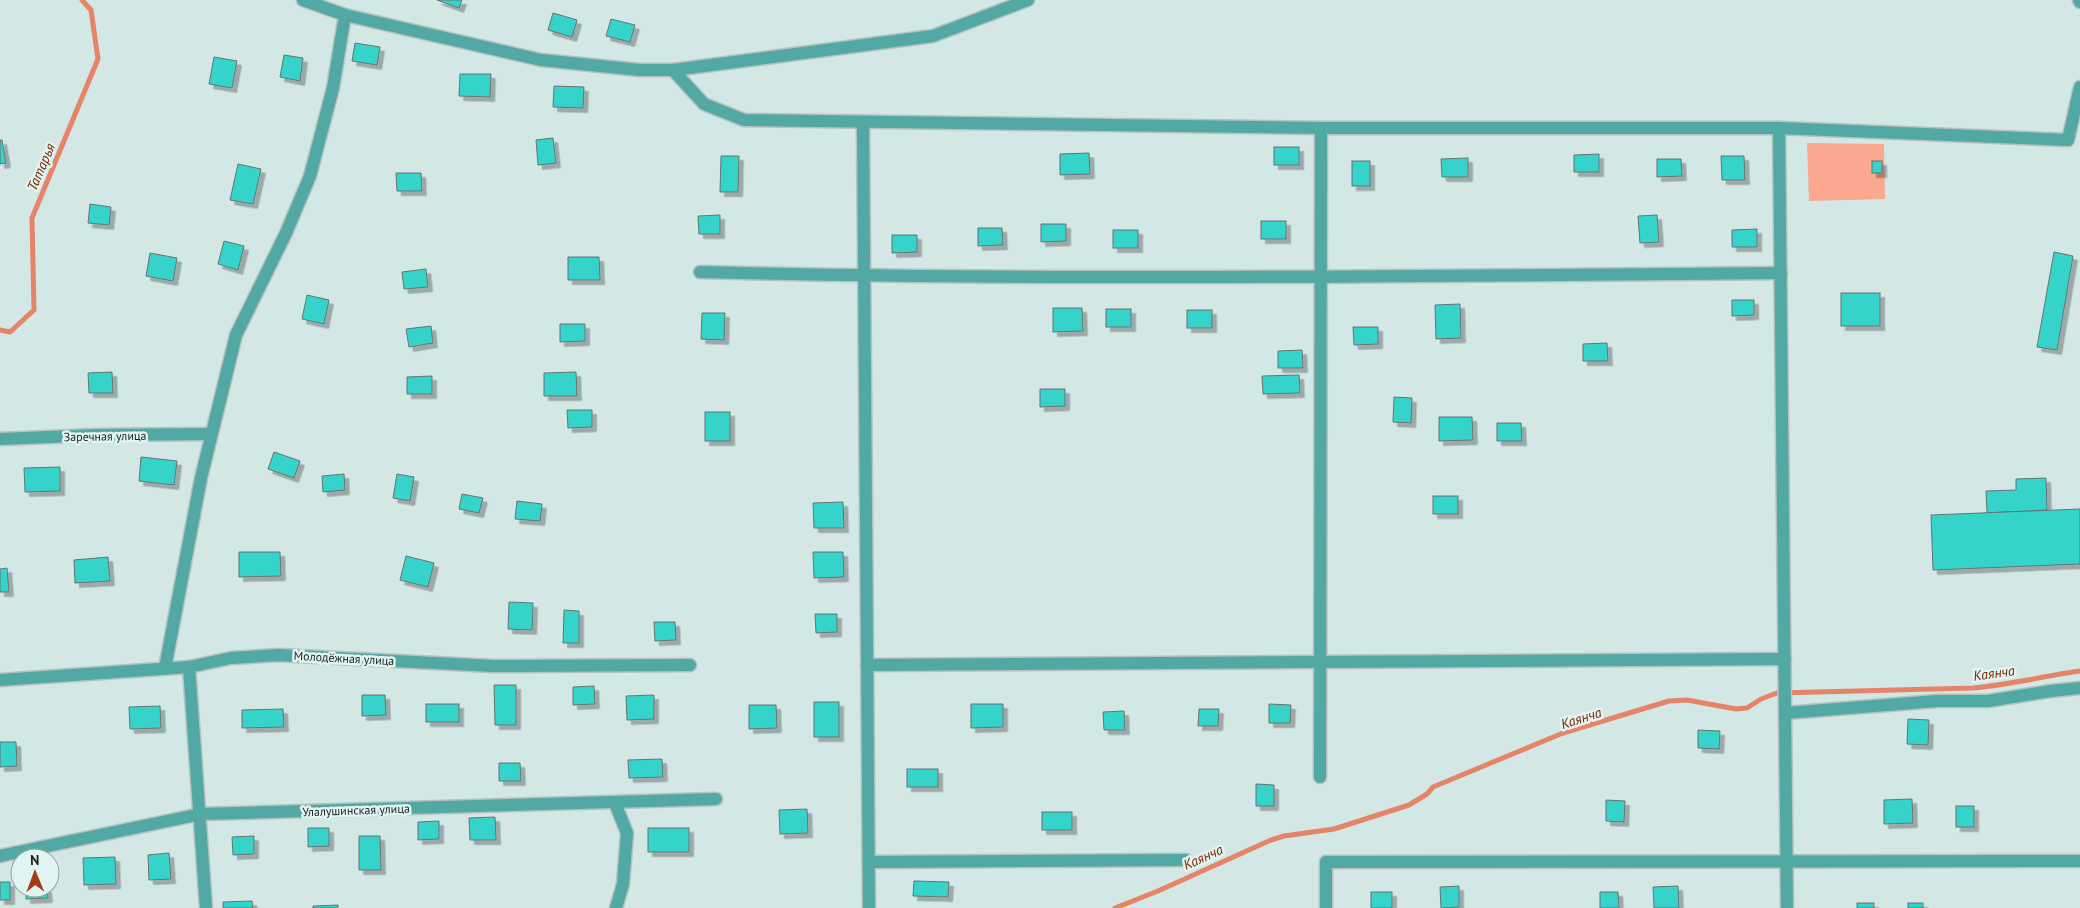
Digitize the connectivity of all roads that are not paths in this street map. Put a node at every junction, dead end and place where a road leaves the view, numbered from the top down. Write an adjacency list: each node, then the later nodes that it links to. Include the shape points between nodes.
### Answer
1 (304, 0): 3 (street)
2 (1028, 0): 4 (street, via 933,36)
3 (345, 15): 4 (street, via 541,60); 13 (street, via 333,88 310,176 236,335)
4 (673, 70): 6 (street, via 704,104 744,120)
5 (2080, 87): 8 (street, via 2068,140)
6 (864, 123): 7 (street); 11 (street)
7 (1321, 128): 8 (street); 12 (street)
8 (1779, 128): 10 (street)
9 (700, 272): 11 (street)
10 (1781, 273): 12 (street); 15 (street)
11 (864, 276): 12 (street); 18 (street)
12 (1322, 277): 16 (street)
13 (211, 434): 14 (street, Заречная улица); 20 (street)
14 (0, 439)
15 (1785, 659): 16 (street); 23 (street)
16 (1320, 663): 18 (street); 24 (street)
17 (690, 665): 19 (street, Молодёжная улица, via 493,666 278,655 231,658)
18 (867, 665): 32 (street)
19 (189, 667): 20 (street, Молодёжная улица); 27 (street)
20 (165, 668): 21 (street, Молодёжная улица)
21 (0, 680)
22 (2080, 688): 23 (street, via 1988,700 1937,701)
23 (1786, 714): 30 (street)
24 (1320, 777)
25 (716, 799): 26 (street, Улалушинская улица)
26 (615, 803): 27 (street, Улалушинская улица); 34 (street, via 627,833 623,884)
27 (201, 814): 28 (street, Улалушинская улица); 33 (street)
28 (0, 856)
29 (1186, 860): 32 (street)
30 (1787, 861): 31 (street); 36 (street, via 1326,862); 37 (street)
31 (2080, 861)
32 (869, 862): 35 (street)
33 (206, 908)
34 (616, 908)
35 (869, 908)
36 (1326, 908)
37 (1787, 908)

